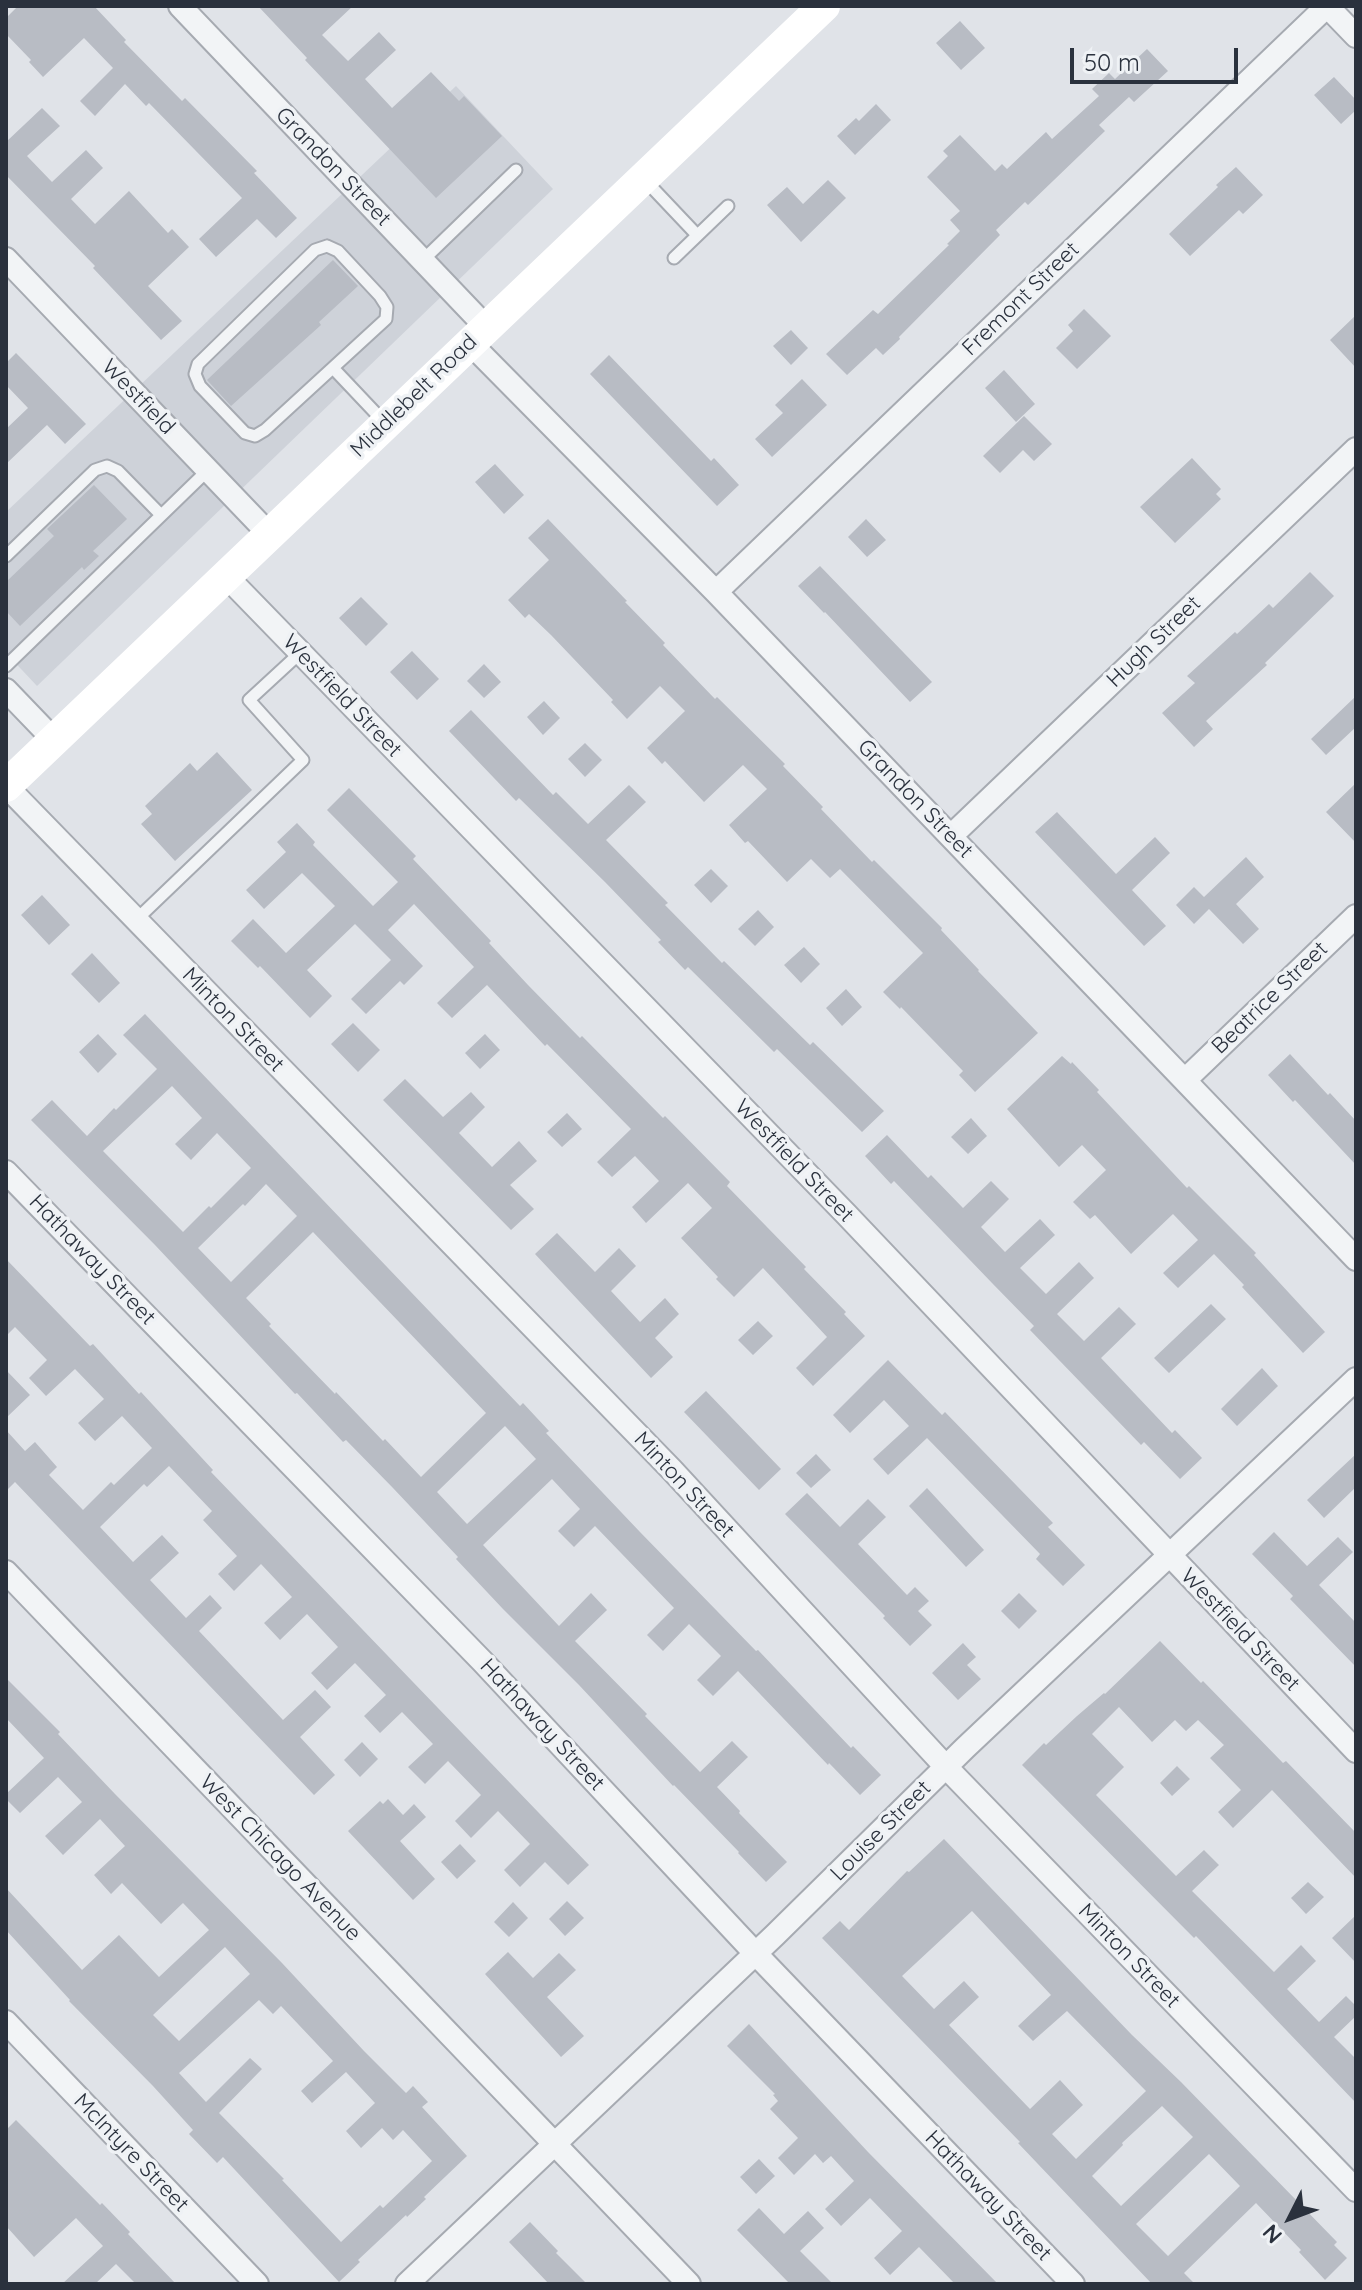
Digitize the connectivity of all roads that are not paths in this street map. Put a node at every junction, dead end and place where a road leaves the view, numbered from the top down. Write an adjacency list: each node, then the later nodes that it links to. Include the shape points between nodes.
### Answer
1 (180, 6): 11 (street, Grandon Street)
2 (824, 6): 6 (main road, Middlebelt Road)
3 (1327, 6): 4 (street); 21 (street, Fremont Street)
4 (1356, 36)
5 (516, 170): 11 (lane)
6 (644, 179): 8 (lane); 12 (main road, Middlebelt Road)
7 (728, 206): 8 (lane)
8 (697, 235): 9 (lane)
9 (674, 258)
10 (6, 259): 16 (street, Westfield)
11 (422, 261): 12 (street, Grandon Street)
12 (478, 335): 14 (main road, Middlebelt Road); 21 (street, Grandon Street)
13 (333, 368): 13 (lane, via 386,319 387,307 338,251 327,246 315,250 198,364 195,374 209,396 245,433 255,436); 14 (lane)
14 (385, 424): 18 (main road, Middlebelt Road)
15 (1356, 449): 27 (street, Hugh Street)
16 (208, 470): 17 (lane); 18 (street, Westfield)
17 (161, 515): 19 (lane, via 107,466 95,470); 23 (lane)
18 (270, 535): 20 (main road, Middlebelt Road)
19 (6, 556)
20 (226, 576): 22 (street, Westfield Street); 25 (main road, Middlebelt Road)
21 (716, 592): 27 (street, Grandon Street)
22 (300, 653): 29 (lane, via 249,700 303,760); 34 (street, Westfield Street, via 846,1214)
23 (6, 666)
24 (6, 690): 25 (street)
25 (54, 740): 26 (main road, Middlebelt Road)
26 (7, 783): 29 (street, Minton Street)
27 (951, 836): 30 (street, Grandon Street)
28 (1356, 916): 30 (street, Beatrice Street)
29 (136, 920): 37 (street, Minton Street, via 672,1470)
30 (1185, 1080): 32 (street, Grandon Street)
31 (6, 1172): 38 (street, Hathaway Street, via 482,1661)
32 (1356, 1259)
33 (1356, 1379): 34 (street, Louise Street)
34 (1169, 1556): 36 (street, Westfield Street); 37 (street, Louise Street)
35 (6, 1572): 40 (street, West Chicago Avenue)
36 (1356, 1751)
37 (946, 1767): 38 (street, Louise Street); 41 (street, Minton Street)
38 (755, 1953): 40 (street, Louise Street); 45 (street, Hathaway Street)
39 (6, 2022): 42 (street, McIntyre Street)
40 (555, 2144): 43 (street, Louise Street); 44 (street, West Chicago Avenue)
41 (1356, 2190)
42 (257, 2284)
43 (407, 2284)
44 (689, 2284)
45 (1073, 2284)

